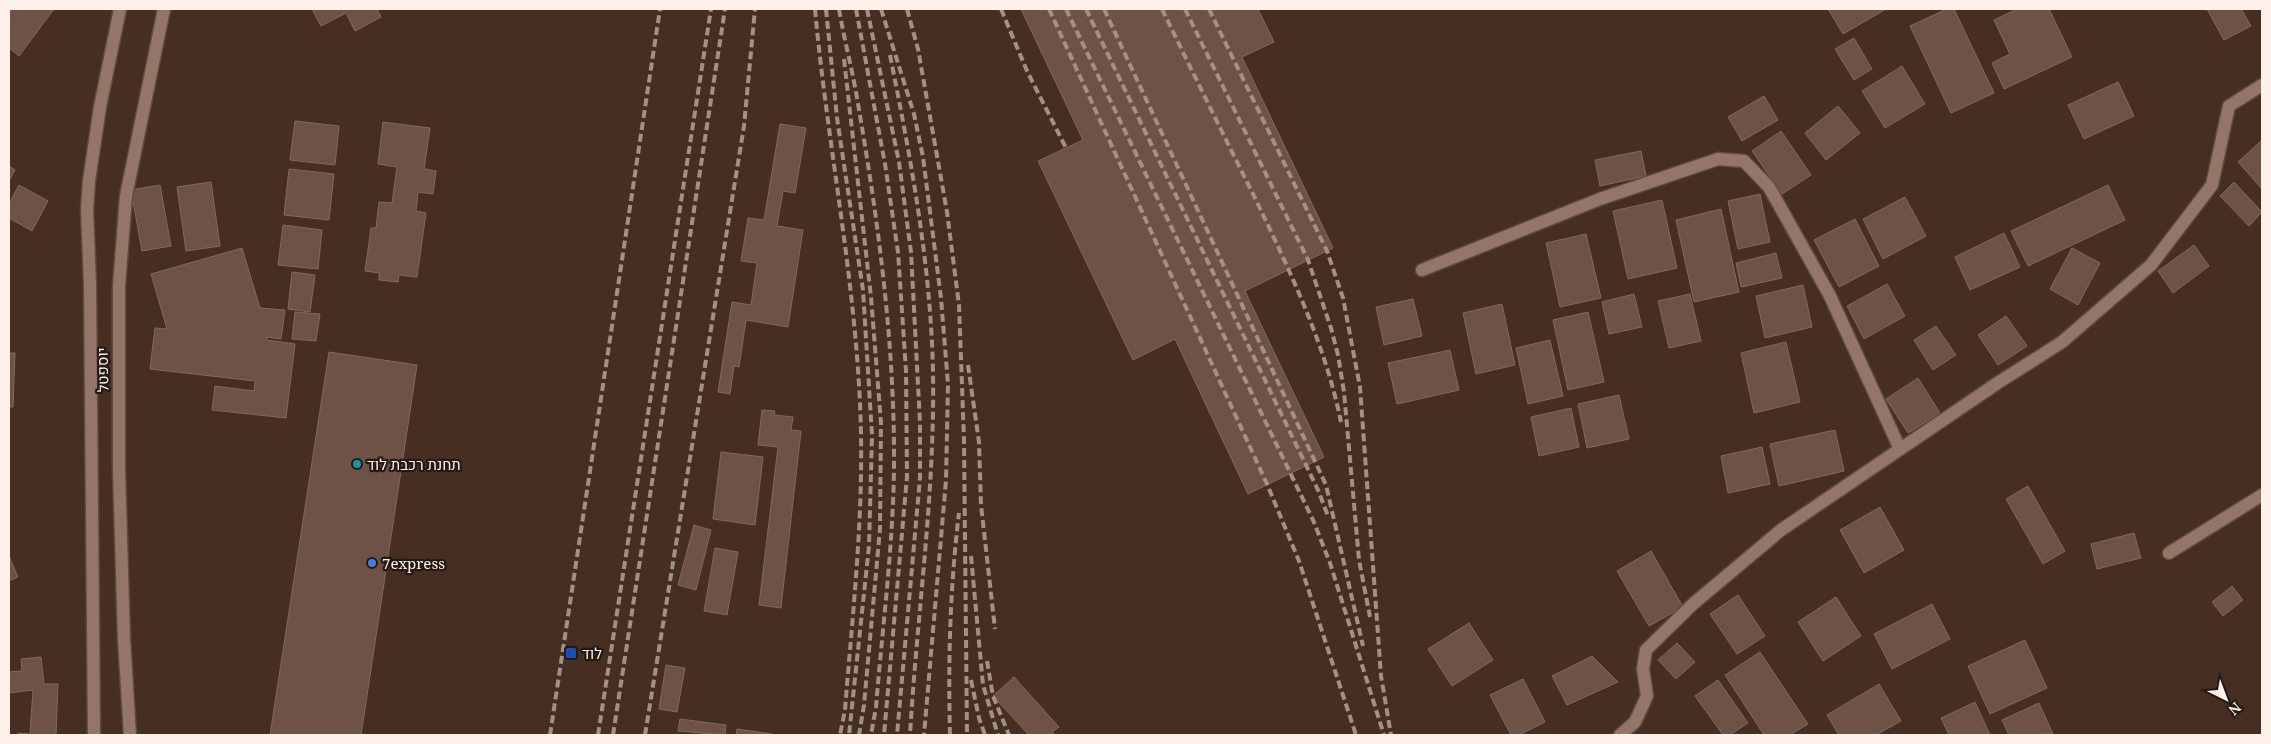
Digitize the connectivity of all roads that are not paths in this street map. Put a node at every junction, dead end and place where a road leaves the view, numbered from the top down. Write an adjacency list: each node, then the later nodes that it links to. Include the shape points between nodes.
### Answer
1 (120, 9): 8 (street, יוספטל, via 98,117 87,209)
2 (164, 9): 9 (street, יוספטל, via 126,196 119,286 119,470)
3 (2262, 85): 5 (street, via 2229,106 2212,185 2151,265 2062,342)
4 (1422, 270): 5 (street, via 1600,199 1709,162 1718,159 1744,161 1769,187 1830,296)
5 (1900, 449): 10 (street, via 1781,530 1693,604 1646,650 1643,669 1647,696 1634,722)
6 (2262, 495): 7 (street)
7 (2168, 553)
8 (94, 735)
9 (130, 735)
10 (1620, 735)

